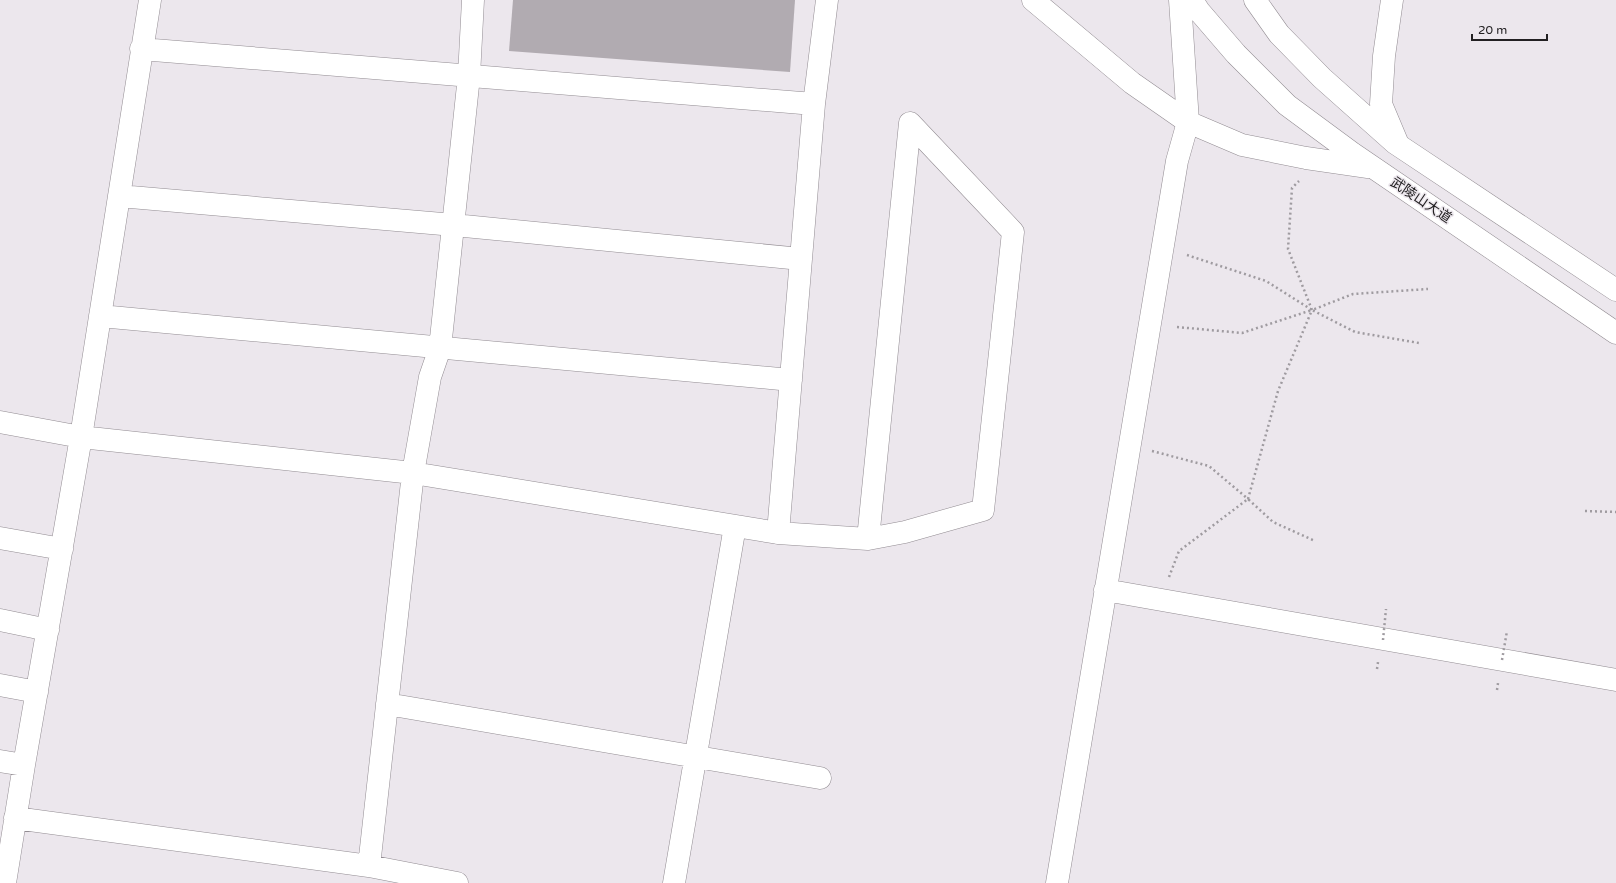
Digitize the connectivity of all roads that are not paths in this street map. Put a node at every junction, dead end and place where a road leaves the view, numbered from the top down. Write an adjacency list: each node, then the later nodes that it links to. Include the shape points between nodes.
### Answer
1 (150, 0): 9 (street)
2 (474, 0): 10 (street)
3 (827, 0): 11 (street)
4 (1033, 0): 12 (street, via 1132,83)
5 (1180, 0): 12 (street)
6 (1192, 0): 14 (street, 武陵山大道, via 1236,54 1287,105)
7 (1255, 0): 13 (street, via 1279,34 1322,78)
8 (1392, 0): 13 (street, via 1384,56 1381,104)
9 (142, 49): 10 (street); 15 (street)
10 (469, 76): 11 (street); 16 (street)
11 (814, 104): 17 (street)
12 (1188, 122): 14 (street, via 1242,145); 31 (street, via 1177,161)
13 (1399, 146): 18 (street)
14 (1373, 168): 20 (street, 武陵山大道)
15 (119, 196): 16 (street); 19 (street)
16 (454, 225): 17 (street); 21 (street)
17 (801, 259): 22 (street)
18 (1616, 290)
19 (100, 316): 21 (street); 24 (street)
20 (1616, 333)
21 (440, 348): 22 (street); 25 (street, via 430,377)
22 (791, 380): 27 (street)
23 (0, 422): 24 (street)
24 (81, 437): 25 (street); 30 (street)
25 (413, 473): 26 (street); 37 (street)
26 (735, 526): 27 (street); 38 (street)
27 (778, 533): 29 (street)
28 (0, 538): 30 (street)
29 (868, 539): 29 (street, via 905,532 983,510 1013,232 910,122)
30 (62, 549): 33 (street)
31 (1105, 590): 34 (street); 48 (street)
32 (0, 620): 33 (street)
33 (48, 630): 36 (street)
34 (1616, 680)
35 (0, 685): 36 (street)
36 (36, 692): 40 (street)
37 (387, 704): 38 (street); 44 (street)
38 (695, 757): 41 (street); 47 (street)
39 (0, 761): 40 (street)
40 (24, 765): 42 (street)
41 (820, 778)
42 (15, 818): 43 (street); 44 (street)
43 (4, 857): 45 (street)
44 (368, 866): 46 (street)
45 (5, 883)
46 (457, 883)
47 (674, 883)
48 (1056, 883)

